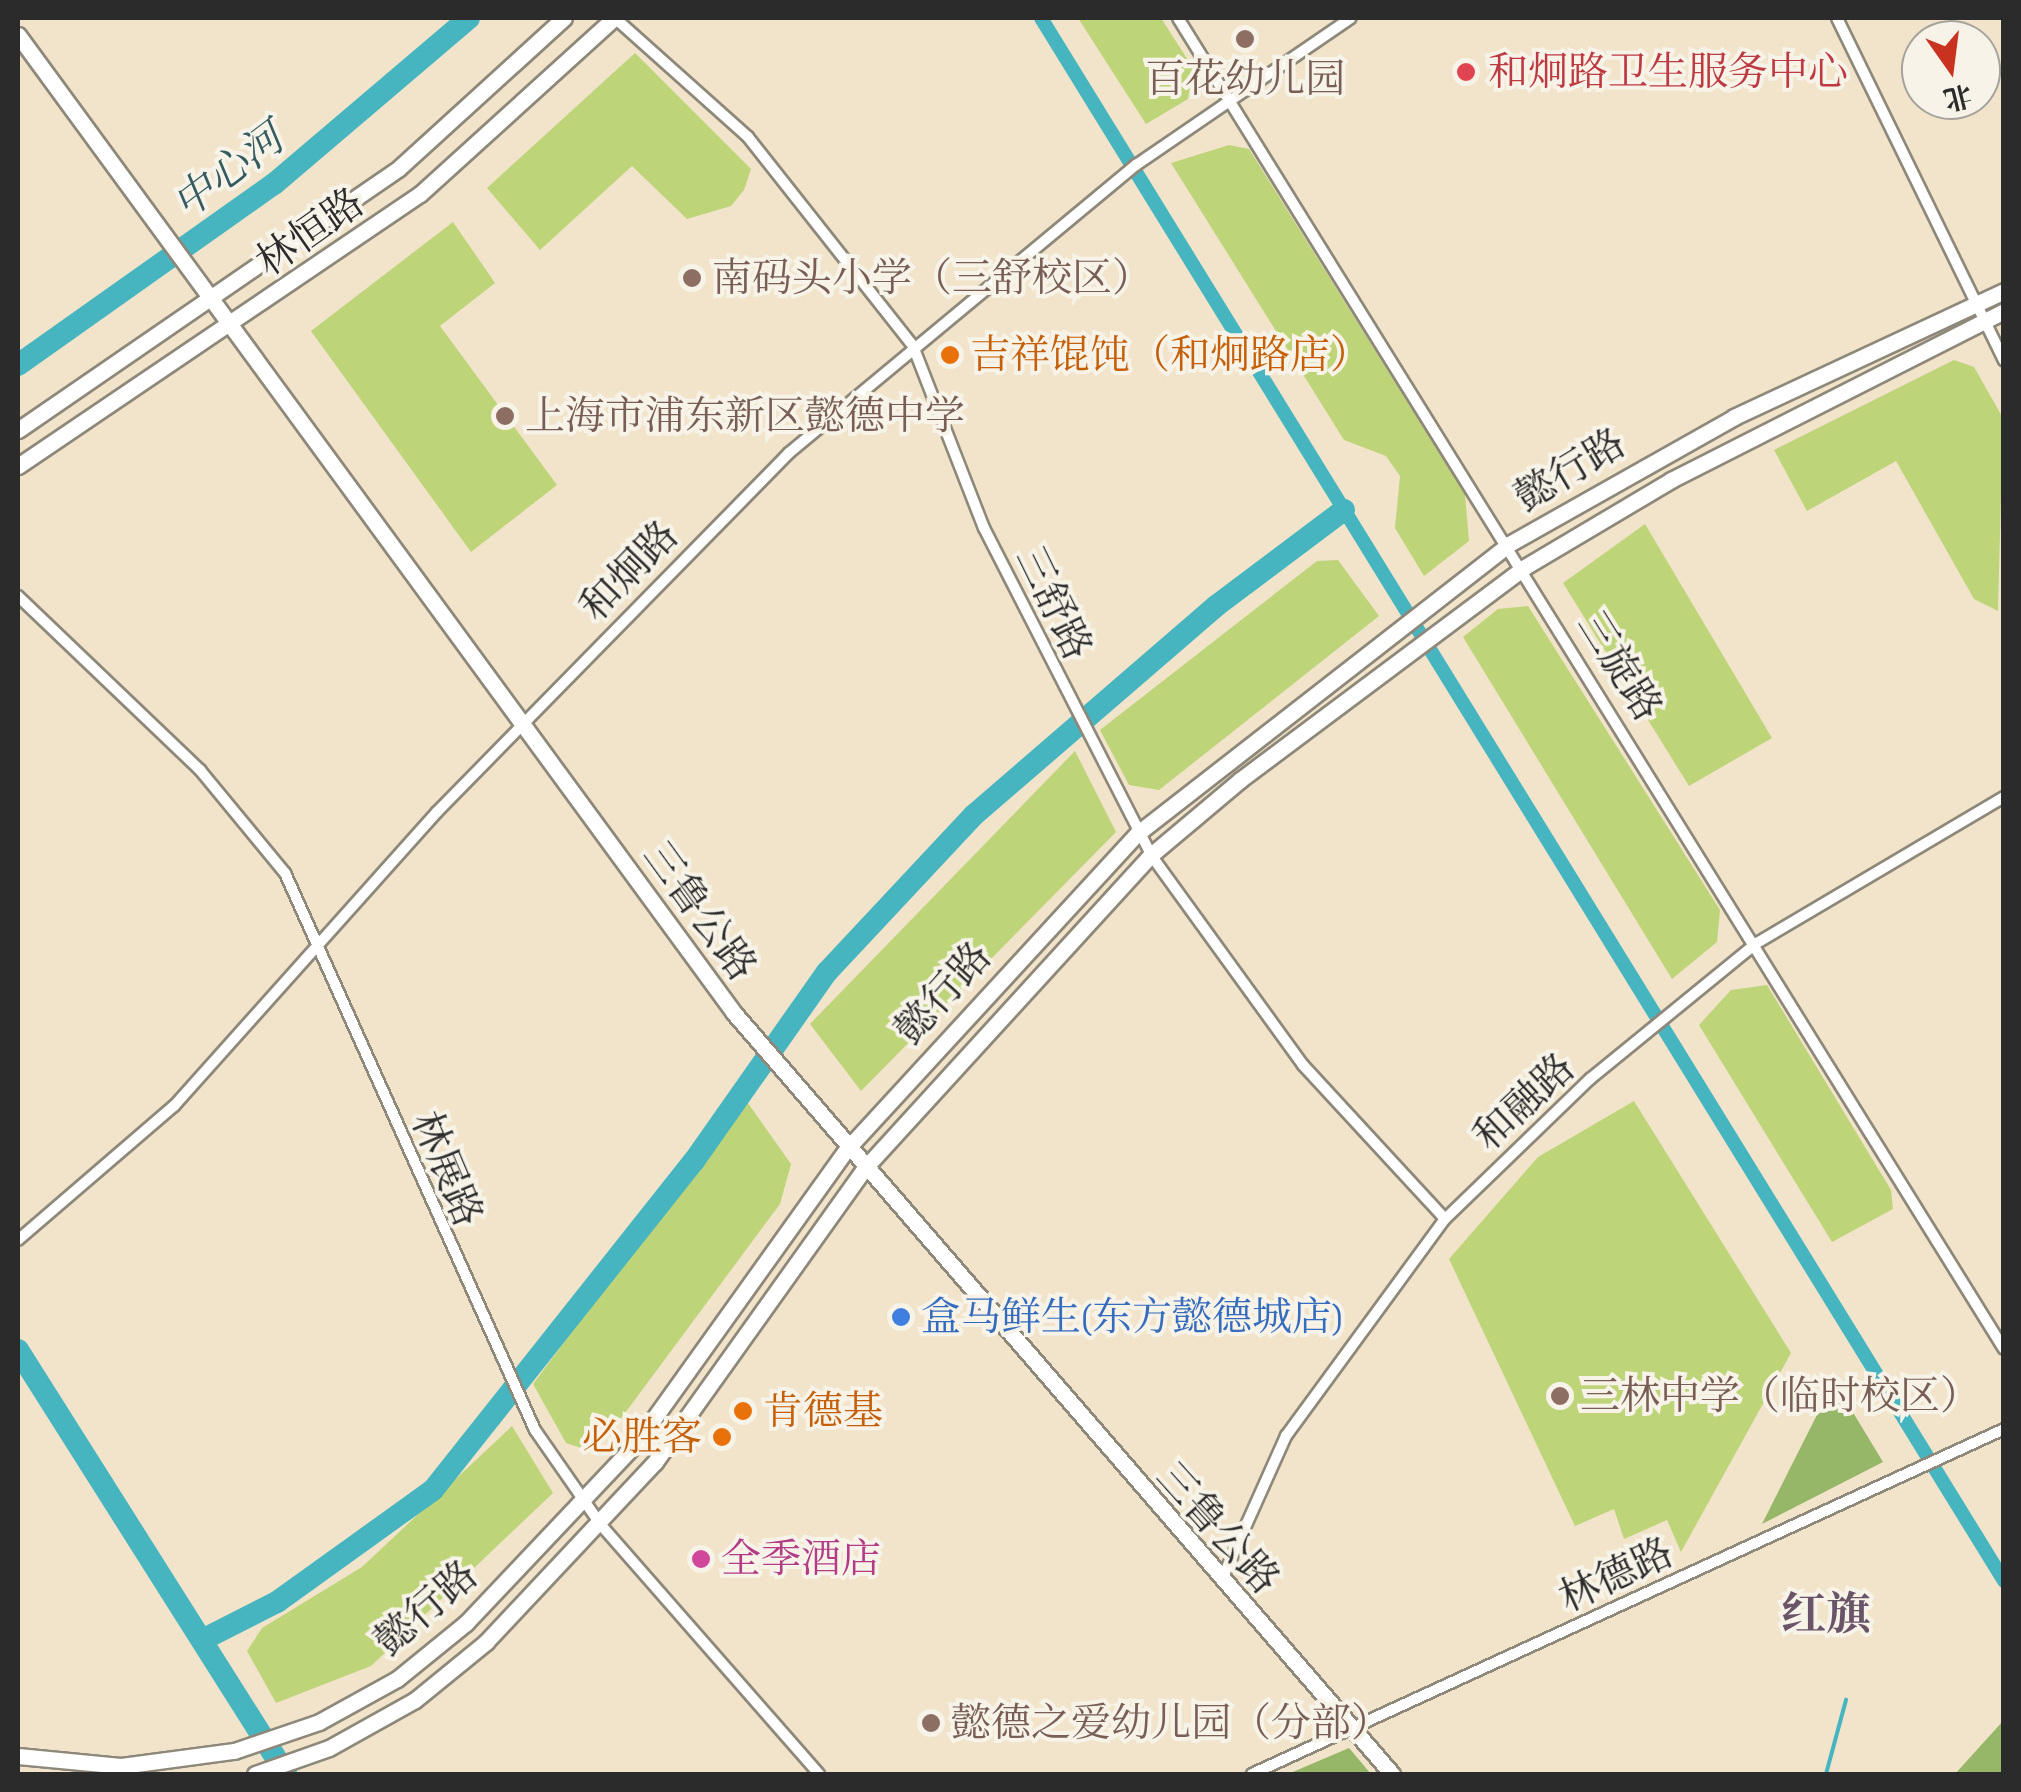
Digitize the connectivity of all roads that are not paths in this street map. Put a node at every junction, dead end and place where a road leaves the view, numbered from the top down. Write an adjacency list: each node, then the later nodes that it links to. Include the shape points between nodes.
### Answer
1 (564, 18): 10 (street, 林恒路, via 399,168)
2 (615, 18): 13 (street, 林恒路, via 420,194); 14 (street, 三舒路, via 748,137)
3 (1178, 18): 7 (street, 三旋路)
4 (1351, 18): 7 (street, 和炯路)
5 (1838, 18): 9 (street)
6 (18, 35): 10 (street, 三鲁公路)
7 (1228, 96): 14 (street, 和炯路); 18 (street, 三旋路)
8 (2004, 291): 9 (street, 懿行路)
9 (1975, 301): 12 (street); 18 (street, 懿行路, via 1658,456)
10 (209, 304): 13 (street, 三鲁公路); 16 (street, 林恒路)
11 (2004, 311): 12 (street, 懿行路)
12 (1983, 318): 15 (street); 19 (street, 懿行路)
13 (226, 329): 17 (street, 林恒路); 21 (street, 三鲁公路)
14 (913, 346): 21 (street, 和炯路, via 789,453); 23 (street, 三舒路, via 984,528)
15 (2004, 360)
16 (18, 430)
17 (18, 466)
18 (1510, 544): 19 (street, 三旋路); 23 (street, 懿行路)
19 (1523, 568): 24 (street, 懿行路); 26 (street, 三旋路)
20 (18, 596): 25 (street, 林展路, via 252,825)
21 (525, 726): 25 (street, 和炯路); 27 (street, 三鲁公路, via 727,1004)
22 (2004, 797): 26 (street, 和融路)
23 (1138, 832): 24 (street, 三舒路); 27 (street, 懿行路)
24 (1150, 855): 28 (street, 懿行路); 29 (street, 三舒路, via 1303,1065)
25 (322, 942): 30 (street, 和炯路, via 174,1106); 33 (street, 林展路, via 491,1349)
26 (1758, 943): 29 (street, 和融路, via 1638,1041); 31 (street, 三旋路)
27 (847, 1149): 28 (street, 三鲁公路); 33 (street, 懿行路, via 685,1380)
28 (864, 1169): 34 (street, 懿行路, via 705,1396); 35 (street, 三鲁公路)
29 (1445, 1219): 35 (street, 和融路, via 1286,1436)
30 (18, 1240)
31 (2004, 1349)
32 (2004, 1429): 36 (street, 林德路)
33 (584, 1502): 34 (street, 林展路); 37 (street, 懿行路, via 466,1623 397,1679 319,1722 234,1752 120,1766)
34 (601, 1525): 38 (street, 懿行路, via 472,1654 415,1700 329,1748); 39 (street, 林展路)
35 (1221, 1580): 36 (street, 三鲁公路)
36 (1351, 1728): 40 (street, 林德路); 41 (street, 三鲁公路)
37 (18, 1756)
38 (254, 1774)
39 (818, 1774)
40 (1252, 1774)
41 (1392, 1774)

